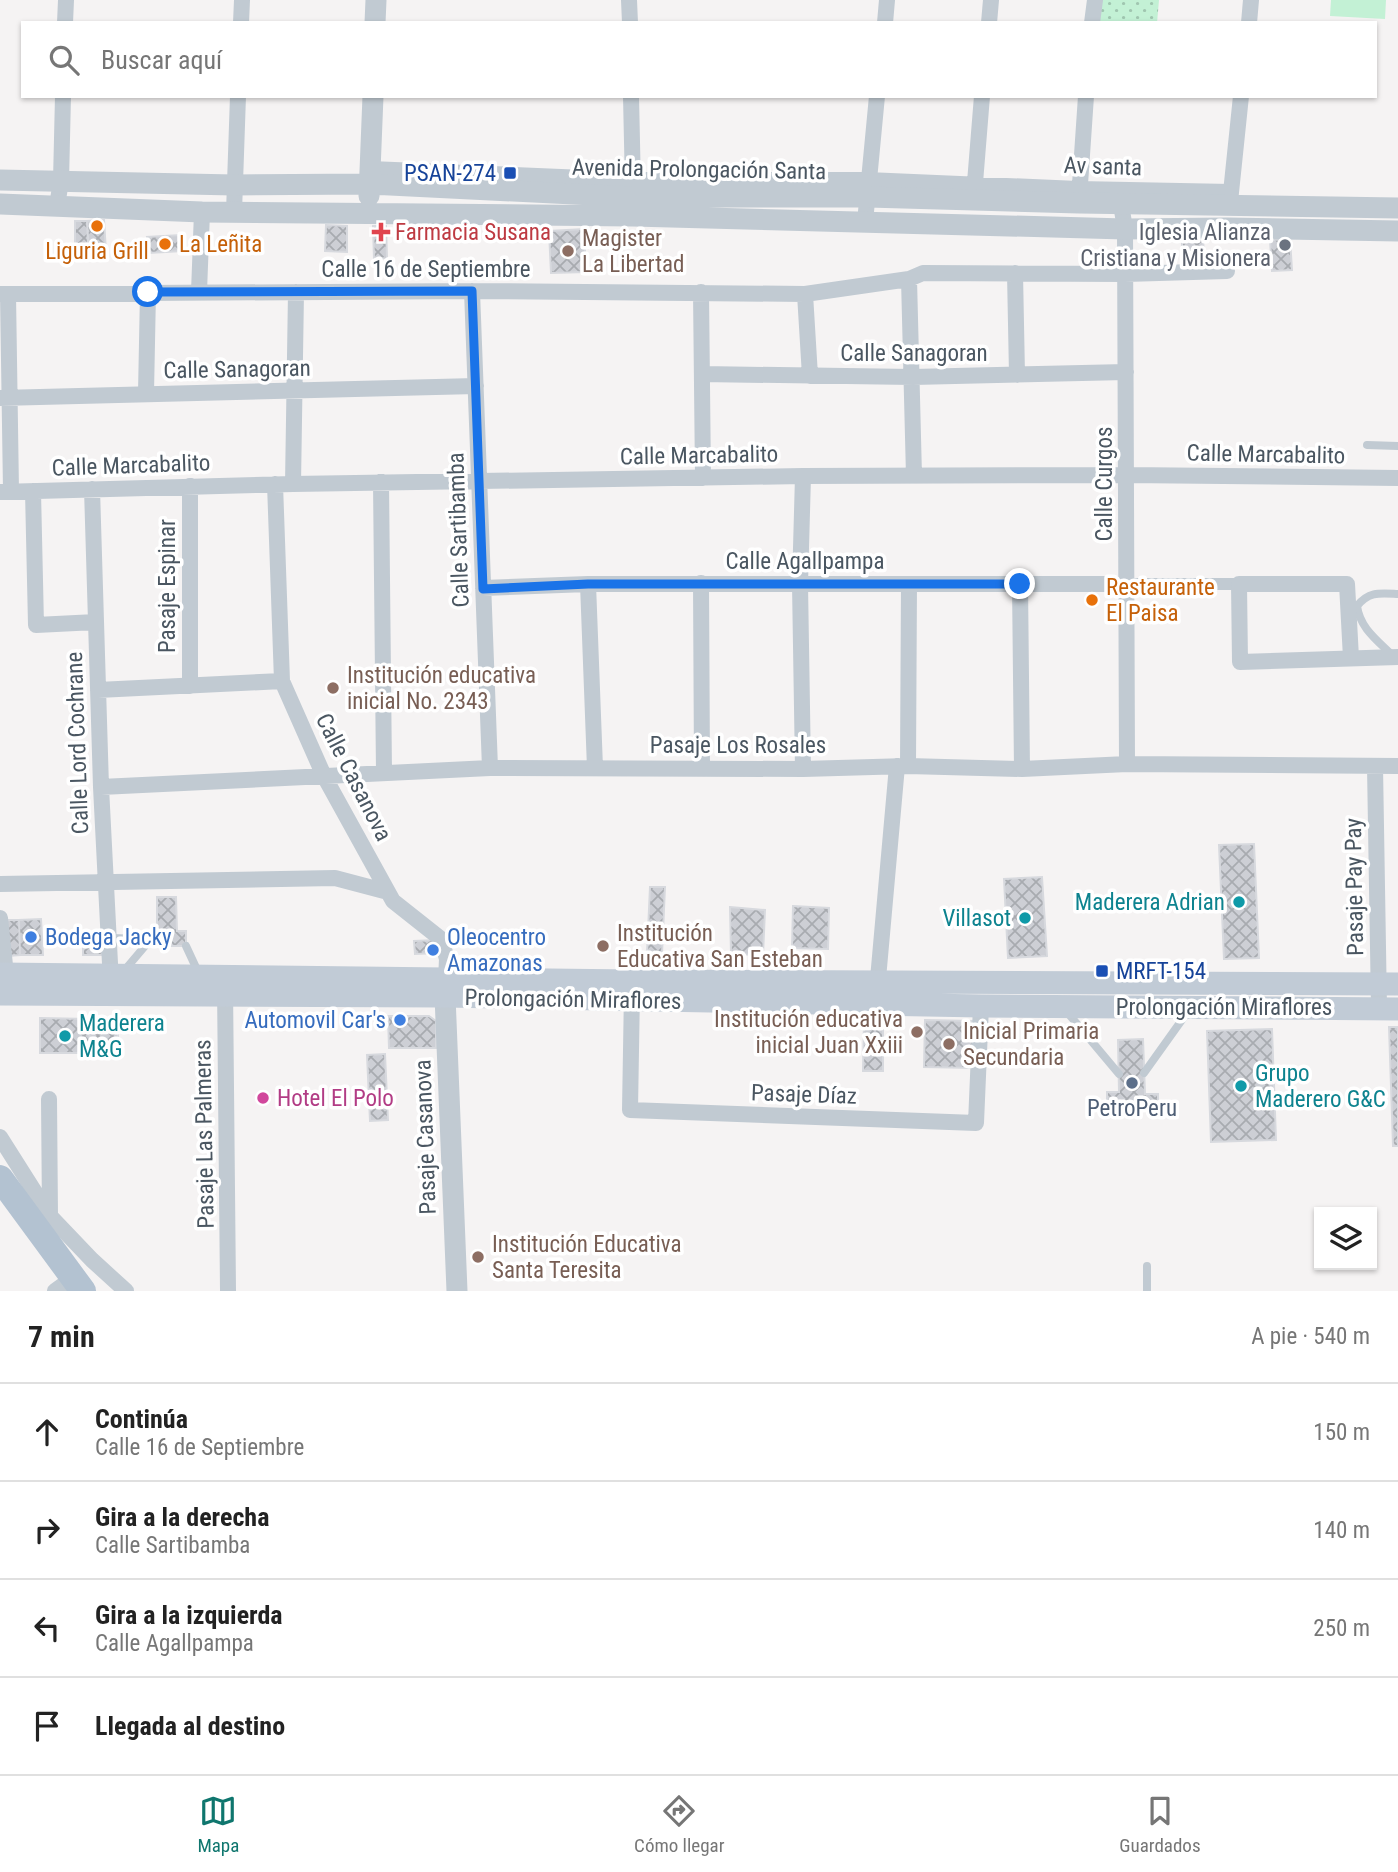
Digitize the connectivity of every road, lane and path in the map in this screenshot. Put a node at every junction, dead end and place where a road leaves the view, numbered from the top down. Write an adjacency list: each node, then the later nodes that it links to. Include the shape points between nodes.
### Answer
1 (66, 0): 9 (street)
2 (242, 0): 10 (street)
3 (376, 0): 11 (street)
4 (629, 0): 12 (street)
5 (887, 0): 13 (street)
6 (991, 0): 14 (street)
7 (1095, 0): 15 (street)
8 (1251, 0): 16 (street)
9 (65, 21)
10 (241, 21)
11 (375, 21)
12 (630, 21)
13 (885, 21)
14 (989, 21)
15 (1092, 21)
16 (1249, 21)
17 (63, 98): 27 (street)
18 (238, 98): 28 (street)
19 (373, 98): 25 (street)
20 (631, 98): 32 (street)
21 (877, 98): 29 (street)
22 (982, 98): 30 (street)
23 (1086, 98): 31 (street)
24 (1241, 98): 33 (street)
25 (370, 177): 28 (street, Avenida Prolongación Santa); 32 (street, Avenida Prolongación Santa); 40 (street)
26 (0, 180): 27 (street, Avenida Prolongación Santa)
27 (61, 181): 28 (street, Avenida Prolongación Santa); 36 (street)
28 (234, 185): 39 (street)
29 (868, 188): 30 (street, Avenida Prolongación Santa); 32 (street, Avenida Prolongación Santa); 41 (street)
30 (974, 193): 31 (street, Avenida Prolongación Santa)
31 (1079, 196): 33 (street, Av santa); 35 (street, Avenida Prolongación Santa)
32 (633, 197): 40 (street, Avenida Prolongación Santa); 41 (street, Avenida Prolongación Santa)
33 (1230, 199): 35 (street, Avenida Prolongación Santa); 37 (street, Avenida Prolongación Santa); 42 (street)
34 (0, 204): 36 (street, Avenida Prolongación Santa)
35 (1121, 204): 43 (street, Calle Curgos)
36 (57, 206): 38 (street, Avenida Prolongación Santa)
37 (1398, 208)
38 (202, 212): 39 (street, Avenida Prolongación Santa); 51 (street)
39 (234, 212): 40 (street, Avenida Prolongación Santa)
40 (369, 213)
41 (865, 222): 43 (street, Avenida Prolongación Santa)
42 (1227, 228): 43 (street, Avenida Prolongación Santa); 44 (street, Avenida Prolongación Santa)
43 (1125, 229): 47 (street, Calle Curgos)
44 (1398, 231)
45 (1227, 271): 47 (street, Calle 16 de Septiembre)
46 (1015, 273): 47 (street, Calle 16 de Septiembre); 48 (street, Calle 16 de Septiembre, via 923,272); 58 (street)
47 (1125, 274): 56 (street, Calle Curgos)
48 (909, 279): 55 (street, Calle 16 de Septiembre); 60 (street)
49 (472, 291): 52 (street, Calle 16 de Septiembre); 53 (street, Calle 16 de Septiembre); 61 (street, Calle Sartibamba)
50 (148, 292): 51 (street, Calle 16 de Septiembre); 54 (street, Calle 16 de Septiembre); 63 (street)
51 (199, 292): 52 (street, Calle 16 de Septiembre)
52 (296, 292): 62 (street)
53 (701, 292): 55 (street, Calle 16 de Septiembre); 57 (street)
54 (4, 294): 64 (street)
55 (805, 294): 59 (street)
56 (1126, 372): 58 (street, Calle Sanagoran); 67 (street, Calle Curgos)
57 (702, 374): 59 (street, Calle Sanagoran); 70 (street)
58 (1017, 375): 60 (street, Calle Sanagoran)
59 (810, 376): 60 (street, Calle Sanagoran)
60 (913, 377): 69 (street)
61 (476, 386): 62 (street, Calle Sanagoran); 72 (street, Calle Sartibamba)
62 (295, 390): 63 (street, Calle Sanagoran); 75 (street)
63 (146, 393): 64 (street, Calle Sanagoran)
64 (5, 397): 79 (street)
65 (1367, 445): 66 (lane)
66 (1398, 446)
67 (1126, 475): 69 (street, Calle Marcabalito); 71 (street, Calle Marcabalito); 85 (street, Calle Curgos)
68 (803, 476): 69 (street, Calle Marcabalito); 70 (street, Calle Marcabalito); 82 (street)
69 (914, 476)
70 (704, 478): 72 (street, Calle Marcabalito)
71 (1398, 478)
72 (479, 481): 73 (street, Calle Marcabalito); 87 (street, Calle Sartibamba)
73 (381, 482): 75 (street, Calle Marcabalito); 104 (street)
74 (275, 484): 75 (street, Calle Marcabalito); 76 (street, Calle Marcabalito); 92 (street, Calle Casanova)
75 (293, 484)
76 (190, 486): 77 (street, Calle Marcabalito); 93 (street, Pasaje Espinar)
77 (92, 489): 78 (street, Calle Marcabalito); 89 (street, Calle Lord Cochrane)
78 (33, 491): 79 (street, Calle Marcabalito); 89 (street, via 36,625)
79 (6, 492)
80 (701, 583): 81 (street, Calle Agallpampa); 82 (street, Calle Agallpampa); 101 (street)
81 (588, 584): 87 (street, Calle Agallpampa); 100 (street)
82 (800, 584): 83 (street, Calle Agallpampa); 102 (street)
83 (909, 584): 84 (street, Calle Agallpampa); 96 (street)
84 (1020, 584): 85 (street, Calle Agallpampa); 103 (street)
85 (1127, 584): 86 (street); 95 (street, Calle Curgos)
86 (1239, 584): 91 (street, via 1347,584); 91 (street, via 1240,662)
87 (483, 589): 99 (street, Calle Sartibamba)
88 (1398, 594): 90 (lane, via 1372,593 1357,606 1363,626)
89 (96, 622): 94 (street, Calle Lord Cochrane)
90 (1396, 657): 91 (street)
91 (1351, 658)
92 (282, 681): 93 (street); 105 (street, Calle Casanova)
93 (190, 686): 94 (street)
94 (98, 690): 106 (street, Calle Lord Cochrane)
95 (1127, 764): 97 (street, Pasaje Los Rosales); 103 (street, Pasaje Los Rosales)
96 (903, 766): 102 (street, Pasaje Los Rosales); 103 (street, Pasaje Los Rosales); 121 (street)
97 (1375, 766): 98 (street, Pasaje Los Rosales); 117 (street, Pasaje Pay Pay)
98 (1398, 766)
99 (490, 768): 100 (street, Pasaje Los Rosales); 104 (street, Pasaje Los Rosales)
100 (594, 768): 101 (street, Pasaje Los Rosales)
101 (702, 768): 102 (street, Pasaje Los Rosales)
102 (803, 769)
103 (1022, 769)
104 (384, 773): 105 (street, Pasaje Los Rosales)
105 (324, 776): 106 (street, Pasaje Los Rosales); 109 (street, Calle Casanova)
106 (101, 787): 107 (street, Calle Lord Cochrane)
107 (106, 882): 108 (street); 109 (street, via 335,878); 111 (street, Calle Lord Cochrane)
108 (0, 884)
109 (388, 892): 119 (street, Calle Casanova, via 393,901 442,939)
110 (0, 918): 116 (street)
111 (109, 938): 114 (street, Calle Lord Cochrane); 114 (lane, via 151,940)
112 (186, 946): 113 (lane)
113 (201, 976): 114 (main road, Prolongación Miraflores); 118 (main road, Prolongación Miraflores)
114 (114, 982): 116 (main road, Prolongación Miraflores); 118 (main road, Prolongación Miraflores)
115 (1191, 983): 117 (main road, Prolongación Miraflores); 121 (main road, Prolongación Miraflores); 124 (lane)
116 (3, 984)
117 (1388, 984): 125 (street, Pasaje Pay Pay)
118 (225, 986): 119 (main road, Prolongación Miraflores); 136 (street, Pasaje Las Palmeras)
119 (446, 988): 120 (main road, Prolongación Miraflores); 137 (street, Pasaje Casanova)
120 (632, 991): 121 (main road, Prolongación Miraflores); 122 (street, Pasaje Díaz, via 630,1110 976,1123)
121 (877, 994): 122 (main road, Prolongación Miraflores)
122 (981, 1006): 123 (main road, Prolongación Miraflores)
123 (1063, 1007): 124 (main road, Prolongación Miraflores); 127 (lane)
124 (1191, 1007): 125 (main road, Prolongación Miraflores); 126 (lane)
125 (1388, 1008)
126 (1144, 1073)
127 (1119, 1074)
128 (49, 1099): 132 (street)
129 (0, 1137): 132 (street)
130 (0, 1178): 134 (main road)
131 (0, 1205): 134 (main road)
132 (50, 1216): 135 (street)
133 (1147, 1266): 138 (lane)
134 (67, 1287)
135 (126, 1291)
136 (229, 1291)
137 (457, 1291)
138 (1147, 1291)

